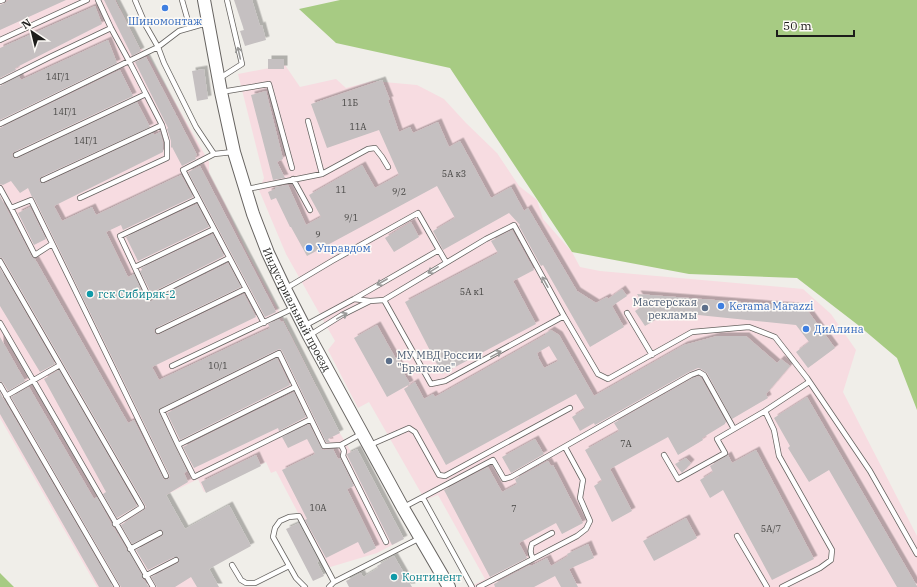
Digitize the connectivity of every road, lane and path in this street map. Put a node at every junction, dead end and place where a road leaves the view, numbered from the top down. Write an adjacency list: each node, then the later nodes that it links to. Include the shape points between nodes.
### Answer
1 (87, 0): 10 (lane)
2 (98, 0): 8 (lane)
3 (135, 0): 11 (lane)
4 (182, 0): 9 (lane)
5 (227, 0): 13 (lane, one-way to 5, via 242,64)
6 (206, 3): 7 (street, Индустриальный проезд)
7 (208, 24): 9 (lane); 13 (street, Индустриальный проезд)
8 (111, 28): 12 (lane); 14 (lane)
9 (190, 28): 11 (lane, via 179,31)
10 (0, 40)
11 (158, 47): 12 (lane); 21 (lane, via 196,127)
12 (129, 61): 16 (lane); 18 (lane)
13 (219, 79): 15 (street, Индустриальный проезд)
14 (0, 82)
15 (221, 92): 20 (street, Индустриальный проезд); 24 (lane, via 269,84)
16 (146, 94): 19 (lane); 22 (lane)
17 (308, 121): 25 (lane)
18 (0, 124)
19 (162, 125): 27 (lane); 30 (lane, via 167,158)
20 (234, 152): 21 (lane); 29 (street, Индустриальный проезд)
21 (214, 154): 31 (lane, via 183,170)
22 (16, 155)
23 (388, 167): 25 (lane, via 375,148 368,149)
24 (292, 168)
25 (322, 174): 26 (lane)
26 (293, 179): 29 (lane); 33 (lane)
27 (43, 180)
28 (0, 188): 32 (lane)
29 (245, 189): 42 (street, Индустриальный проезд, via 252,214)
30 (80, 198)
31 (198, 199): 34 (lane); 40 (lane, via 120,236)
32 (11, 208): 35 (lane, via 31,200); 35 (lane, via 35,255)
33 (310, 210)
34 (214, 230): 37 (lane); 40 (lane)
35 (52, 244): 71 (lane)
36 (439, 250): 39 (lane); 42 (lane, via 418,213); 43 (lane, one-way to 43)
37 (229, 258): 40 (lane, via 149,298); 41 (lane)
38 (0, 261): 54 (lane)
39 (446, 262): 44 (lane, one-way to 44); 48 (lane, one-way to 39, via 514,225)
40 (135, 267)
41 (245, 288): 50 (lane); 51 (lane)
42 (285, 289): 46 (street, Индустриальный проезд)
43 (354, 299): 45 (lane); 52 (lane)
44 (384, 300): 45 (lane); 48 (lane, one-way to 48, via 431,384 445,381)
45 (370, 301): 52 (lane, one-way to 45)
46 (294, 308): 50 (lane); 52 (street, Индустриальный проезд)
47 (627, 313): 53 (lane)
48 (564, 316): 53 (lane, via 598,374 608,379)
49 (0, 323): 56 (lane)
50 (264, 323): 55 (lane)
51 (158, 331)
52 (306, 331): 65 (street, Индустриальный проезд)
53 (652, 355): 57 (lane, via 692,332 749,327 775,337)
54 (60, 365): 56 (lane); 74 (lane, via 142,507)
55 (172, 366)
56 (33, 380): 60 (lane); 74 (lane)
57 (809, 382): 62 (lane); 81 (lane, via 870,471)
58 (0, 385): 60 (lane)
59 (295, 387): 63 (lane); 66 (lane); 66 (lane, via 279,354 162,411)
60 (6, 396): 88 (lane)
61 (570, 408): 68 (lane, via 445,476 439,475 415,432 409,428)
62 (765, 411): 64 (lane); 96 (lane, via 774,430 779,456 832,550 831,560)
63 (311, 419): 66 (lane, via 194,477); 67 (lane, via 324,446)
64 (734, 429): 69 (lane, via 704,375 699,372); 70 (lane, via 717,439 725,453 678,479)
65 (362, 433): 67 (lane); 68 (street, Индустриальный проезд)
66 (178, 445)
67 (341, 445): 79 (lane, via 343,456)
68 (368, 445): 73 (street, Индустриальный проезд)
69 (565, 447): 72 (lane, via 504,479 493,460); 82 (lane, via 584,480 580,498 590,521 586,530 577,536)
70 (664, 455)
71 (166, 476)
72 (423, 498): 73 (lane); 93 (lane)
73 (403, 508): 78 (street, Индустриальный проезд)
74 (115, 524): 80 (lane)
75 (160, 533): 80 (lane)
76 (552, 533): 82 (lane, via 532,544 530,554)
77 (737, 536): 95 (lane)
78 (420, 538): 87 (lane); 92 (street, Индустриальный проезд)
79 (386, 542)
80 (130, 549): 86 (lane)
81 (917, 554)
82 (533, 559): 94 (lane)
83 (176, 560): 86 (lane)
84 (232, 565): 85 (lane, via 241,580 246,583 255,583)
85 (289, 566): 87 (lane, via 273,537 280,521 299,516); 90 (lane)
86 (146, 576): 89 (lane)
87 (334, 582): 91 (lane)
88 (117, 587)
89 (152, 587)
90 (305, 587)
91 (329, 587)
92 (449, 587)
93 (472, 587)
94 (479, 587)
95 (767, 587)
96 (782, 587)

